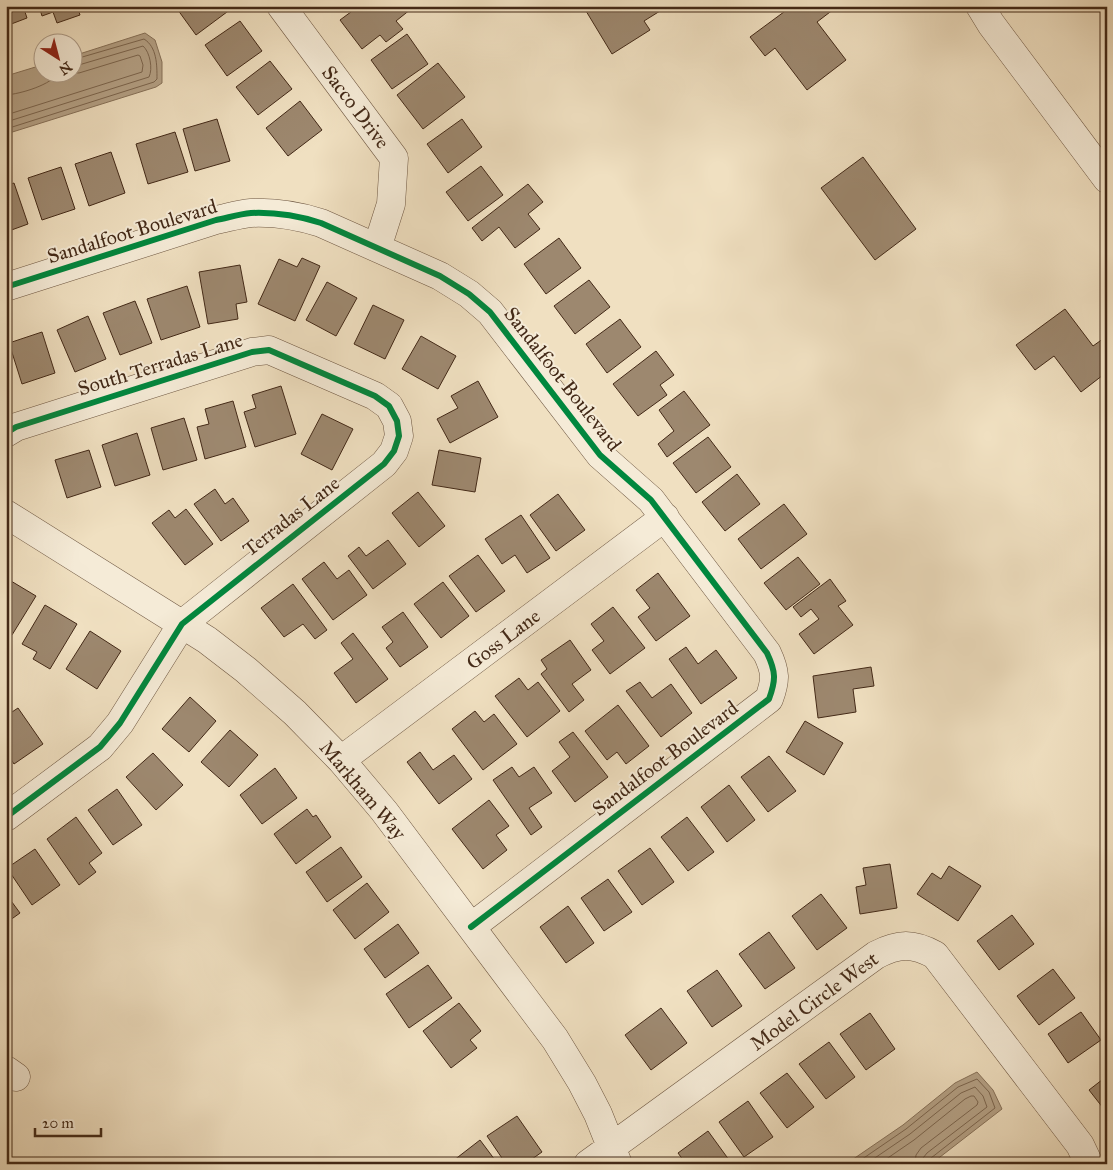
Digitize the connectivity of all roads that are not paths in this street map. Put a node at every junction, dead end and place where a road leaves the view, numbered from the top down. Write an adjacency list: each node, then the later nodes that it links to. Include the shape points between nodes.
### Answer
1 (281, 6): 4 (street, Sacco Drive, via 394,158 391,204)
2 (980, 6): 3 (street)
3 (1107, 179)
4 (377, 248): 5 (street, Sandalfoot Boulevard, via 304,218 250,214 216,220); 9 (street, Sandalfoot Boulevard, via 440,276 490,312 600,455 639,487)
5 (6, 287)
6 (397, 422): 7 (street, South Terradas Lane, via 389,406 376,396 269,350 242,355 16,427); 10 (street, Terradas Lane, via 399,436 394,451 384,464)
7 (6, 434)
8 (6, 514): 10 (street, Markham Way)
9 (664, 517): 11 (street, Goss Lane); 13 (street, Sandalfoot Boulevard, via 767,654 774,668 775,684 769,699)
10 (182, 624): 11 (street, Markham Way, via 246,670); 12 (street, Terradas Lane, via 120,723 100,747)
11 (341, 760): 13 (street, Markham Way, via 384,811)
12 (6, 816)
13 (471, 927): 14 (street, Markham Way, via 555,1040 598,1114)
14 (614, 1156): 15 (street, Model Circle West); 16 (street, Model Circle West, via 876,955 905,945 935,955 1080,1145)
15 (588, 1164)
16 (1089, 1164)

